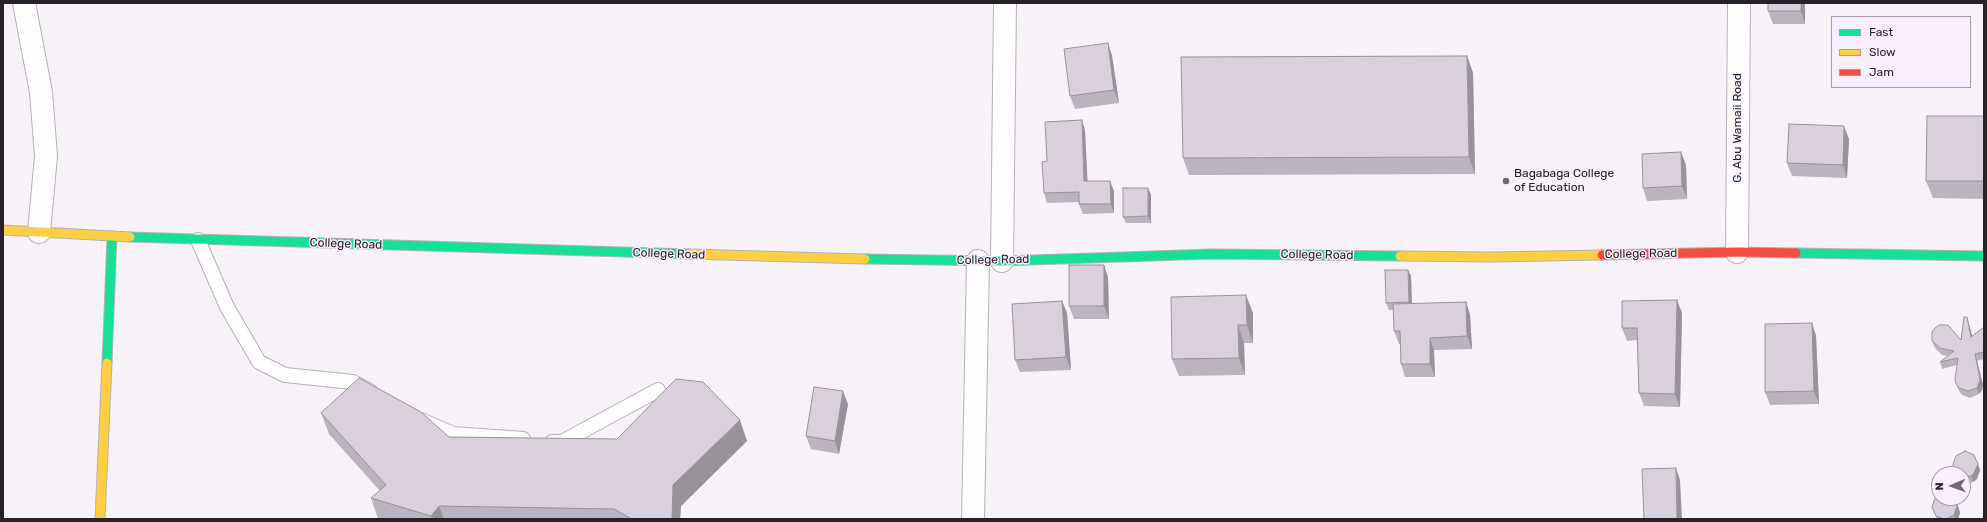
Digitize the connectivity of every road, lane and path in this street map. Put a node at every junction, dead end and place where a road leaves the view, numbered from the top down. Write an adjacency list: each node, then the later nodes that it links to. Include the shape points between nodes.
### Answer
1 (24, 3): 5 (street, via 40,92 46,156)
2 (1005, 3): 11 (street)
3 (1739, 3): 8 (street, G. Abu Wamaii Road)
4 (3, 230): 5 (street, College Road)
5 (39, 232): 6 (street, College Road)
6 (112, 236): 7 (street, College Road); 15 (street)
7 (198, 240): 10 (street, College Road); 13 (lane, via 227,307 259,362 285,375 353,382)
8 (1737, 252): 9 (street, College Road); 11 (street, College Road, via 1492,257 1212,254)
9 (1984, 256)
10 (978, 261): 11 (street, College Road); 16 (street)
11 (1002, 261)
12 (658, 390): 14 (lane, via 562,442 453,434)
13 (385, 400)
14 (411, 414)
15 (100, 519)
16 (973, 519)

